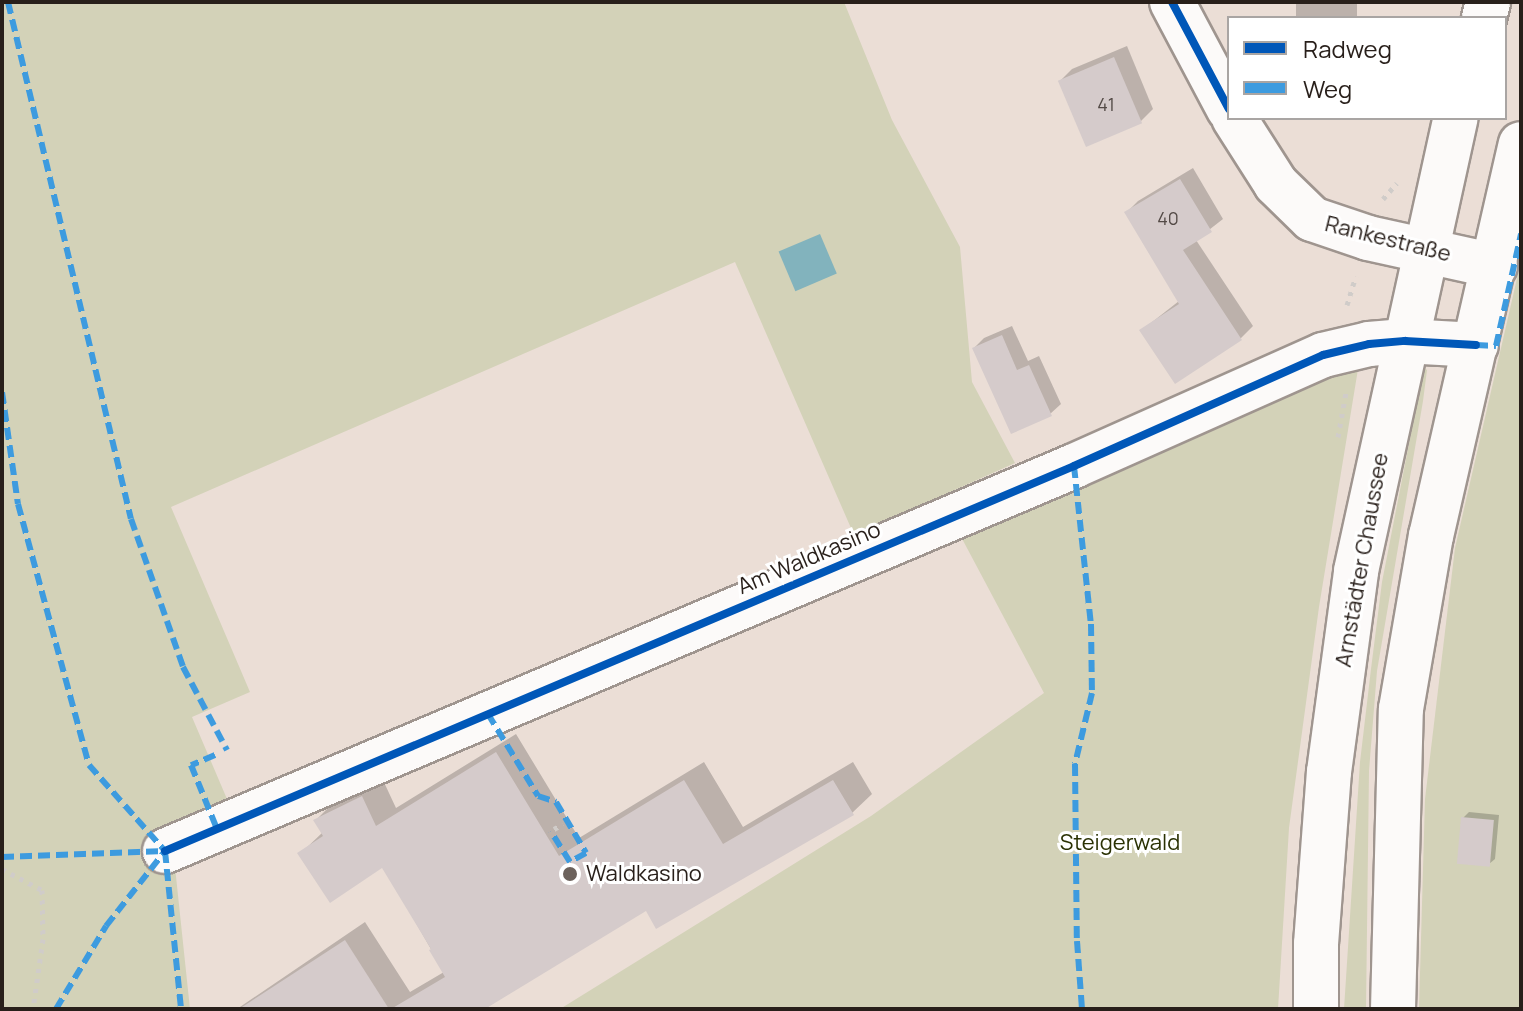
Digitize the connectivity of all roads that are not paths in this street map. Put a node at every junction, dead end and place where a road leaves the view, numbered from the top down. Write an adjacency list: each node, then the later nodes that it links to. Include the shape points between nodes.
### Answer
1 (1172, 2): 2 (street)
2 (1227, 105)
3 (1235, 120): 6 (street, Rankestraße, via 1276,184 1312,219 1368,238)
4 (1456, 120): 6 (street, Arnstädter Chaussee)
5 (1521, 144): 7 (street)
6 (1427, 249): 7 (street, Rankestraße); 8 (street, Arnstädter Chaussee)
7 (1495, 266): 9 (street)
8 (1405, 341): 9 (street, Am Waldkasino); 10 (street, Am Waldkasino, via 1323,355); 11 (street, Arnstädter Chaussee, via 1356,571 1329,772)
9 (1476, 345): 12 (street, via 1431,536 1401,709)
10 (165, 851)
11 (1316, 1009)
12 (1393, 1009)

